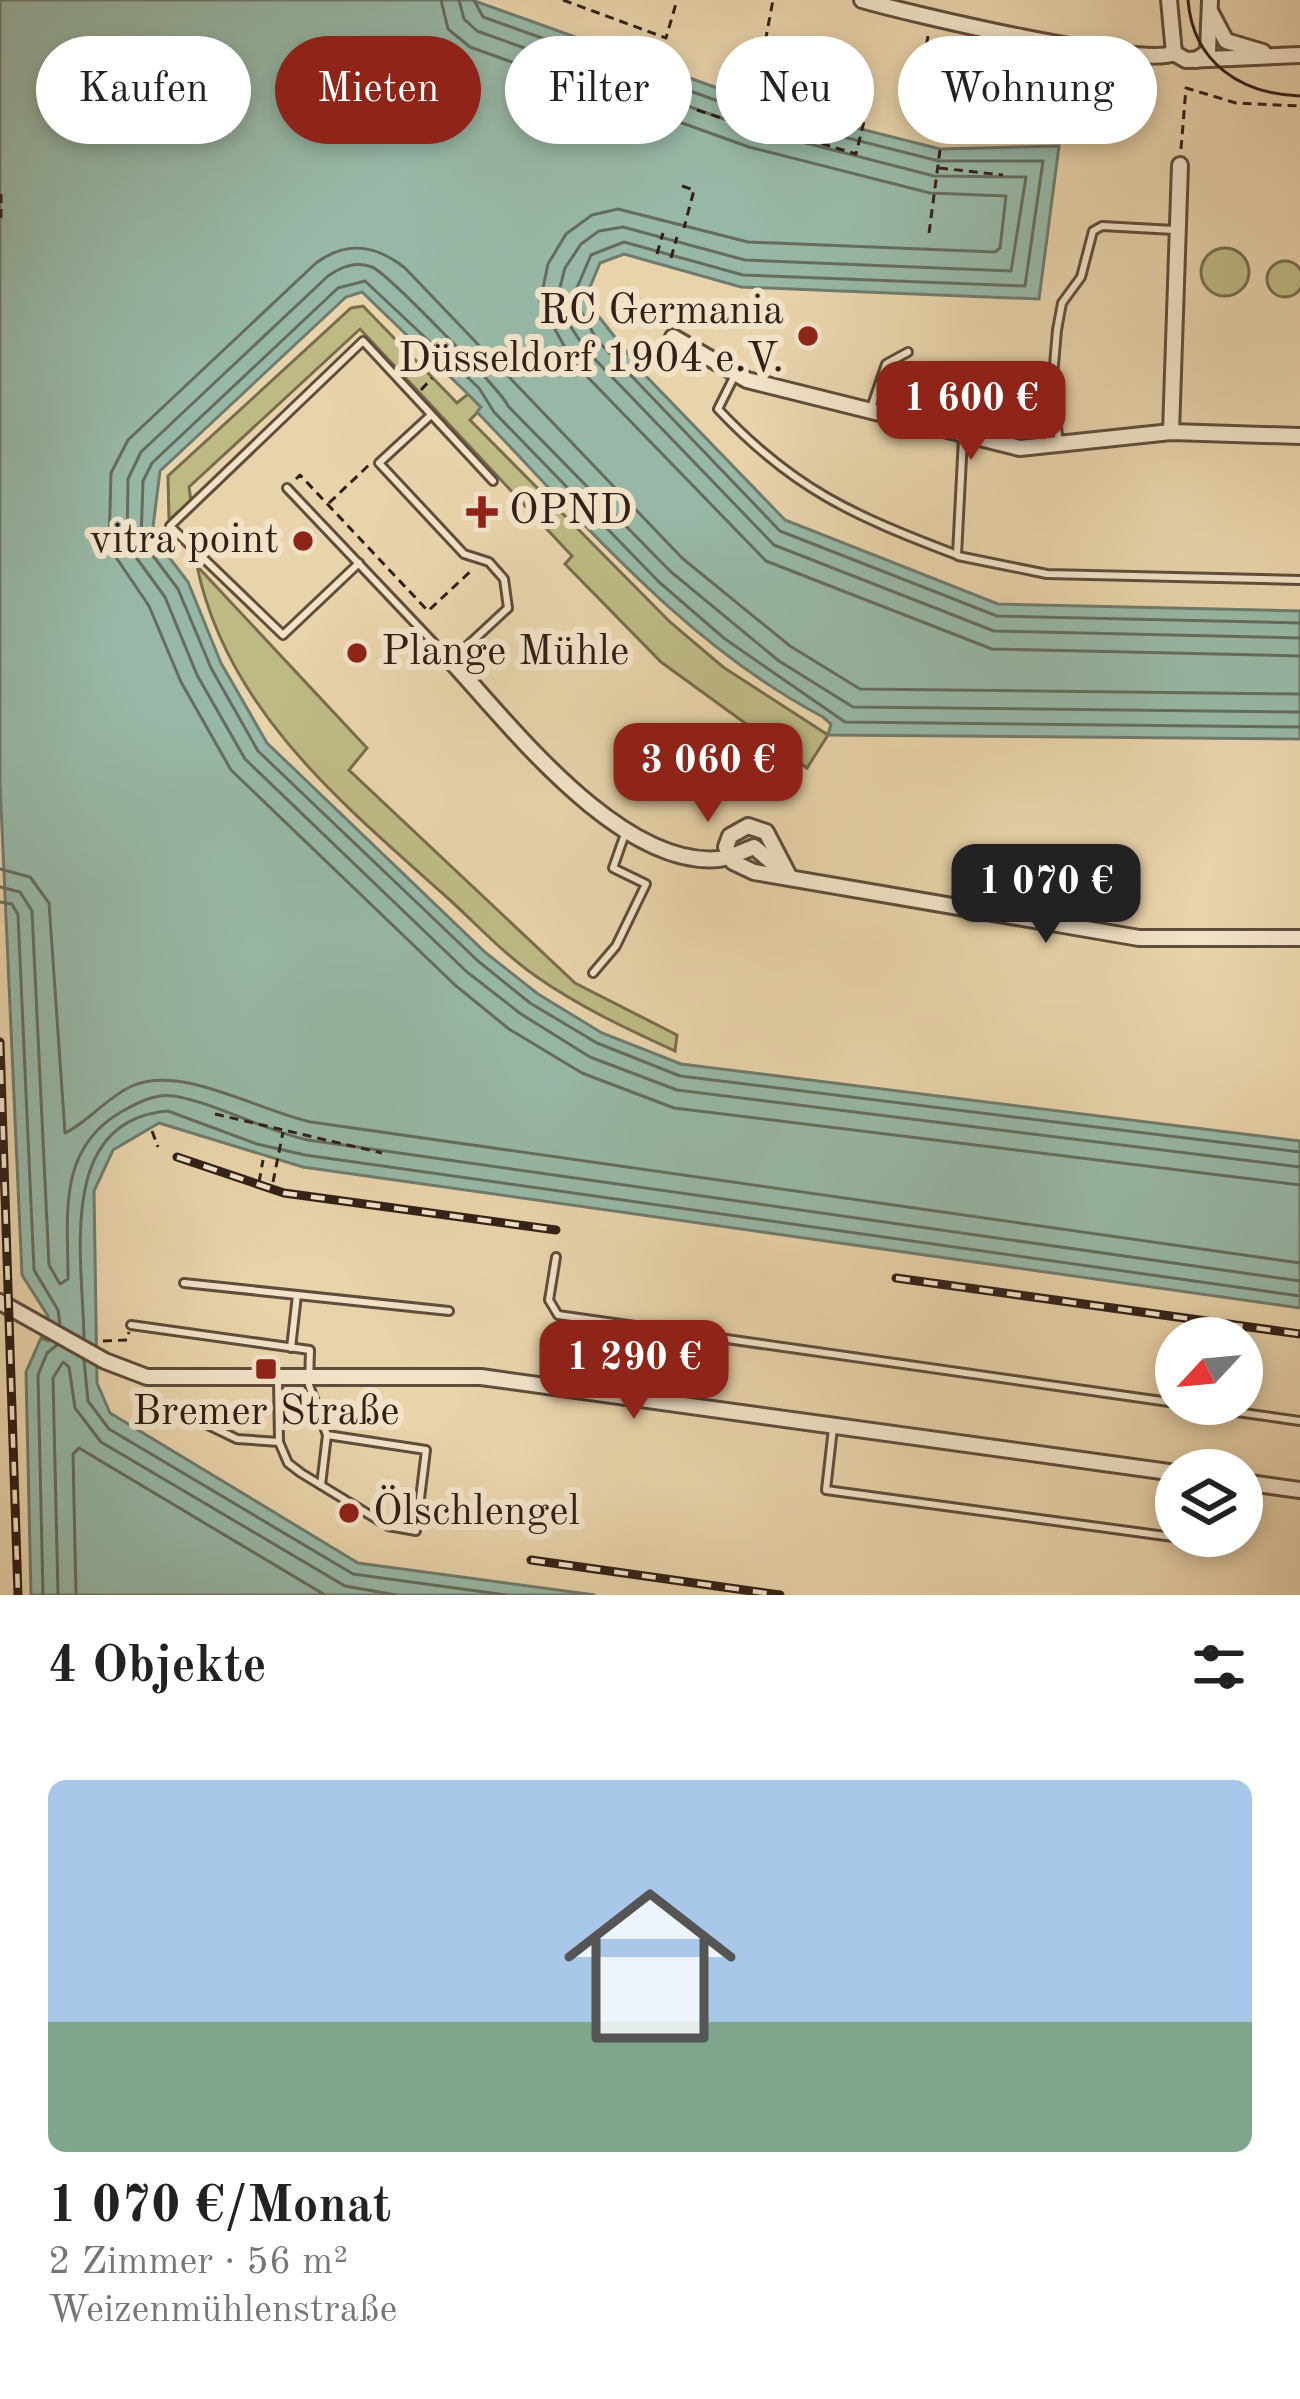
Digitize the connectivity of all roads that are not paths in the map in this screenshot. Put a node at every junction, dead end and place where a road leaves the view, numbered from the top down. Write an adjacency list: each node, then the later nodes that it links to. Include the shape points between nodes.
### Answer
1 (862, 0): 4 (street, via 1137,56)
2 (1169, 0): 4 (street)
3 (1210, 6): 6 (street, via 1226,41); 7 (street, via 1208,52)
4 (1174, 53): 7 (street)
5 (1300, 55): 6 (street)
6 (1266, 56): 7 (street)
7 (1196, 60)
8 (1180, 165): 9 (street)
9 (1176, 230): 15 (street); 18 (lane, via 1093,231 1057,330 1052,388)
10 (673, 338): 12 (street)
11 (908, 352): 13 (lane, via 886,364)
12 (735, 375): 13 (street); 21 (lane, via 718,409 757,450 813,494)
13 (871, 408): 16 (street)
14 (431, 414): 19 (lane); 22 (lane, via 363,341 170,526 283,635); 24 (lane, via 379,463 462,552 483,560 509,587 508,608)
15 (1171, 432): 17 (street); 18 (street)
16 (964, 434): 18 (street, via 1020,448); 21 (lane)
17 (1300, 436)
18 (1060, 447)
19 (493, 481)
20 (287, 488): 22 (lane)
21 (957, 555): 23 (lane, via 1047,574)
22 (359, 563): 24 (lane)
23 (1300, 580)
24 (451, 661): 25 (street, via 574,794)
25 (626, 831): 26 (street, via 679,851); 29 (lane, via 613,868 646,884)
26 (729, 855): 27 (street, via 744,869); 27 (street, via 754,847); 27 (street, via 730,836 754,826 770,837)
27 (789, 875): 28 (street, via 1139,938)
28 (1300, 938)
29 (593, 973)
30 (556, 1257): 36 (lane, via 553,1313)
31 (184, 1283): 32 (lane)
32 (297, 1295): 34 (lane); 37 (lane)
33 (0, 1301): 38 (street, via 105,1361 165,1378)
34 (449, 1311)
35 (131, 1324): 37 (lane)
36 (624, 1325): 40 (lane); 41 (lane)
37 (291, 1348): 39 (lane, via 310,1350)
38 (278, 1378): 39 (street); 47 (lane)
39 (310, 1378): 40 (street, via 481,1377); 46 (lane)
40 (618, 1395): 45 (street)
41 (1155, 1401)
42 (177, 1410): 47 (lane, via 237,1439)
43 (1263, 1416): 44 (lane)
44 (1300, 1421)
45 (833, 1425): 48 (street); 52 (lane, via 826,1490)
46 (327, 1435): 49 (lane); 49 (lane, via 426,1450 416,1532 388,1526)
47 (279, 1442): 49 (lane, via 288,1463)
48 (1155, 1470)
49 (321, 1485)
50 (1263, 1485): 51 (street)
51 (1300, 1490)
52 (1155, 1535)

